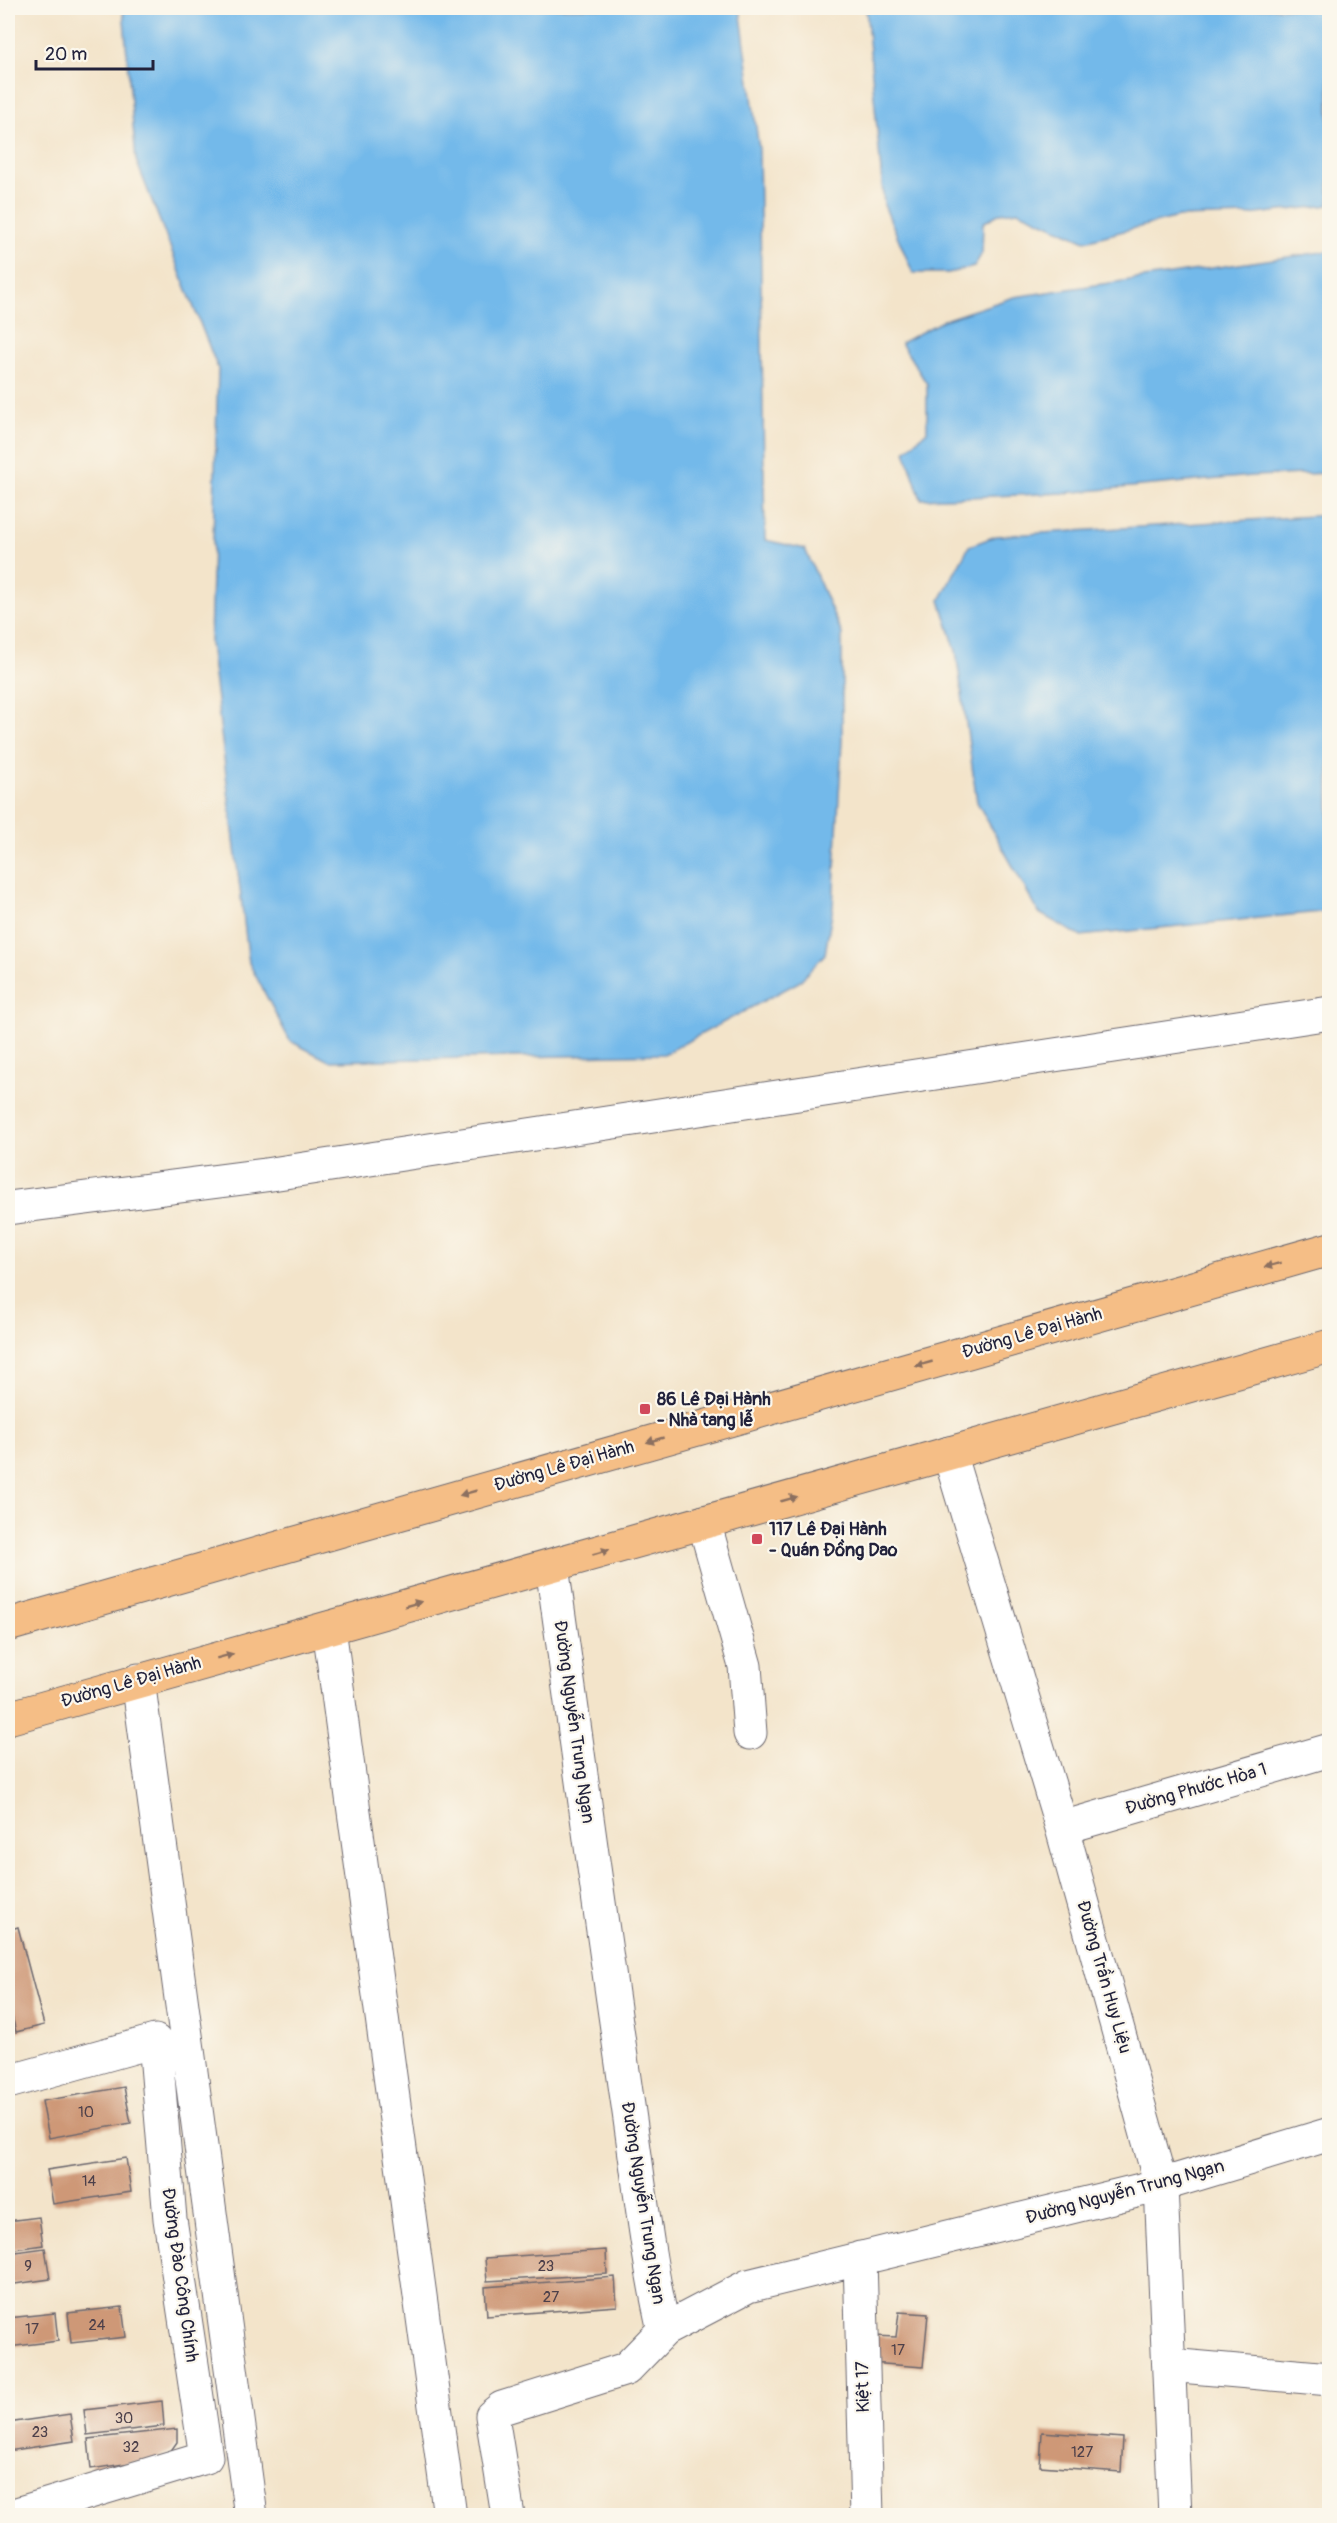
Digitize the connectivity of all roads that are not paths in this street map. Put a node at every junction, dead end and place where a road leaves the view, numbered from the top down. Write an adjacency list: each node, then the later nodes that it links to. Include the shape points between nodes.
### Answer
1 (1329, 1012): 2 (street, via 265,1175)
2 (8, 1208)
3 (1329, 1250): 8 (main road, Đường Lê Đại Hành, one-way to 8)
4 (1329, 1346): 5 (main road, Đường Lê Đại Hành)
5 (949, 1453): 6 (main road, Đường Lê Đại Hành, one-way to 5); 14 (street, Đường Trần Huy Liệu)
6 (704, 1522): 7 (main road, Đường Lê Đại Hành, one-way to 6); 12 (street, via 746,1666)
7 (552, 1566): 9 (main road, Đường Lê Đại Hành, one-way to 7); 19 (street, Đường Nguyễn Trung Ngạn, via 651,2268)
8 (8, 1625)
9 (330, 1628): 10 (main road, Đường Lê Đại Hành, one-way to 9); 25 (street)
10 (138, 1680): 11 (main road, Đường Lê Đại Hành); 24 (street)
11 (8, 1718)
12 (750, 1733)
13 (1329, 1750): 14 (street, Đường Phước Hòa 1)
14 (1062, 1828): 17 (street, Đường Trần Huy Liệu)
15 (8, 2082): 22 (street, Đường Đào Công Chính, via 155,2041 170,2219 206,2457)
16 (1329, 2134): 17 (street, Đường Nguyễn Trung Ngạn)
17 (1161, 2185): 18 (street, Đường Nguyễn Trung Ngạn); 20 (street, Đường Trần Huy Liệu)
18 (860, 2258): 19 (street, Đường Nguyễn Trung Ngạn, via 748,2286); 27 (street, Kiệt 17)
19 (664, 2330): 26 (street, via 626,2369 502,2408 492,2416)
20 (1169, 2365): 21 (street); 28 (street, Đường Trần Huy Liệu)
21 (1329, 2379)
22 (89, 2504): 23 (street, Đường Đào Công Chính)
23 (10, 2516)
24 (251, 2516)
25 (450, 2516)
26 (508, 2516)
27 (867, 2516)
28 (1175, 2516)

